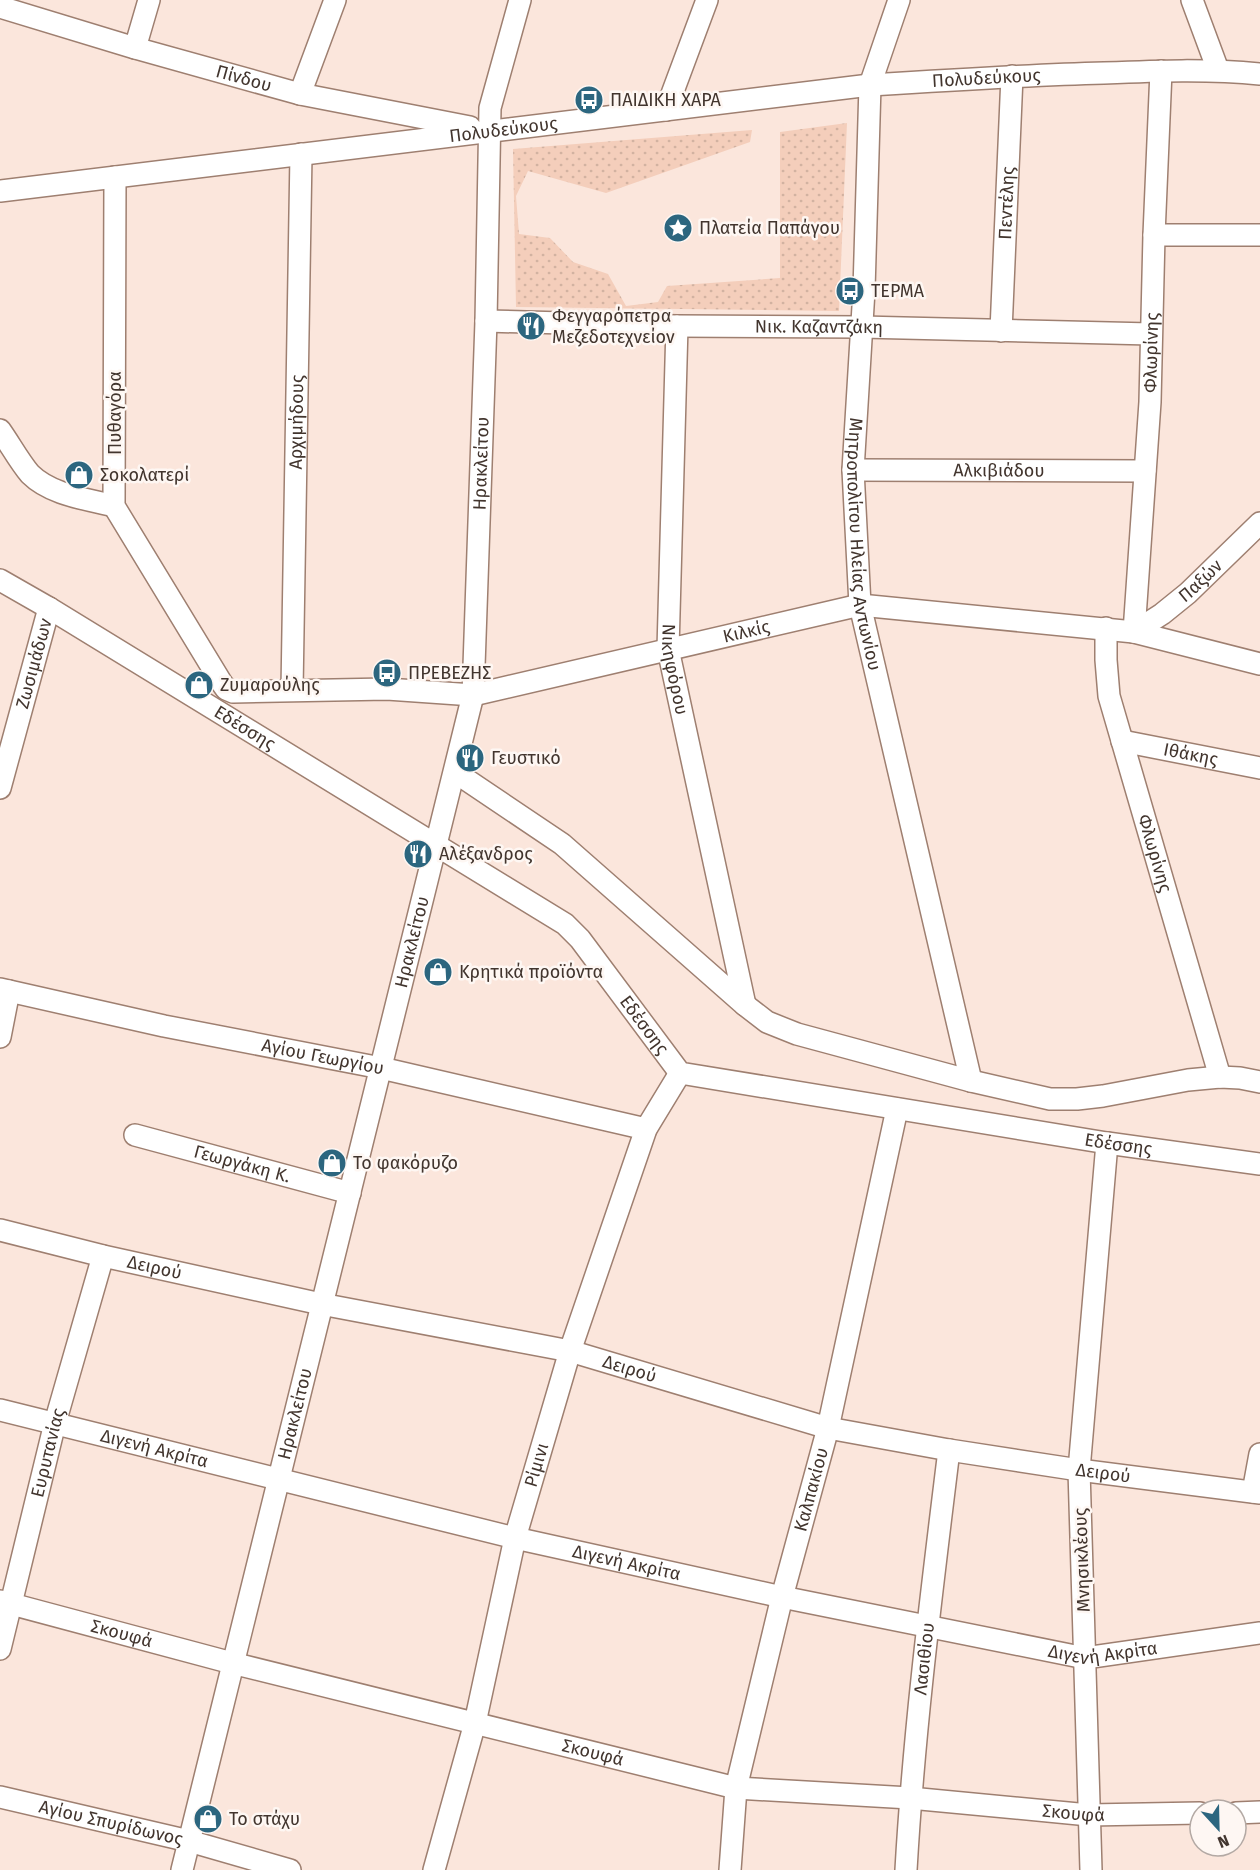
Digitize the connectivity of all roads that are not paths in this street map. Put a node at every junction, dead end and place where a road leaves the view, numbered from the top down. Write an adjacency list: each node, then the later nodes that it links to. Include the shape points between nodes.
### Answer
1 (149, 0): 8 (street)
2 (335, 0): 14 (street)
3 (520, 0): 16 (street, Ηρακλείτου, via 490,108)
4 (707, 0): 15 (street)
5 (899, 0): 13 (street, Μητροπολίτου Ηλείας Αντωνίου)
6 (1192, 0): 9 (street)
7 (0, 7): 8 (street, Πίνδου)
8 (135, 48): 14 (street, Πίνδου)
9 (1218, 70): 10 (street, Πολυδεύκους); 11 (street, Πολυδεύκους)
10 (1161, 71): 12 (street, Πολυδεύκους); 20 (street, Φλωρίνης)
11 (1260, 74)
12 (1012, 76): 13 (street, Πολυδεύκους); 25 (street, Πεντέλης)
13 (870, 85): 15 (street, Πολυδεύκους); 24 (street, Μητροπολίτου Ηλείας Αντωνίου)
14 (300, 94): 16 (street, Πίνδου)
15 (666, 110): 16 (street, Πολυδεύκους)
16 (490, 131): 17 (street, Πολυδεύκους); 22 (street, Ηρακλείτου)
17 (301, 154): 18 (street, Πολυδεύκους); 39 (street, Αρχιμήδους)
18 (115, 177): 19 (street, Πολυδεύκους); 30 (street, Πυθαγόρα)
19 (0, 191)
20 (1154, 235): 21 (street); 26 (street, Φλωρίνης)
21 (1260, 235)
22 (486, 321): 23 (street, Νικ. Καζαντζάκη); 41 (street, Ηρακλείτου)
23 (677, 326): 24 (street, Νικ. Καζαντζάκη); 37 (street, Νικηφόρου)
24 (862, 327): 25 (street, Νικ. Καζαντζάκη); 28 (street, Μητροπολίτου Ηλείας Αντωνίου)
25 (1001, 331): 26 (street, Νικ. Καζαντζάκη)
26 (1151, 334): 29 (street, Φλωρίνης)
27 (0, 430): 30 (street, via 42,484)
28 (853, 470): 29 (street, Αλκιβιάδου); 33 (street, Μητροπολίτου Ηλείας Αντωνίου)
29 (1144, 471): 36 (street, Φλωρίνης)
30 (114, 506): 40 (street, via 220,682)
31 (1260, 523): 36 (street, Παξών, via 1188,593)
32 (0, 580): 34 (street, Εδέσσης)
33 (860, 605): 35 (street, Κιλκίς); 37 (street, Κιλκίς); 54 (street, Μητροπολίτου Ηλείας Αντωνίου)
34 (49, 608): 42 (street, Εδέσσης); 46 (street, Ζωσιμάδων)
35 (1106, 628): 36 (street, Κιλκίς); 43 (street, Φλωρίνης, via 1108,696)
36 (1134, 632): 38 (street, Κιλκίς)
37 (668, 649): 41 (street, Κιλκίς); 49 (street, Νικηφόρου)
38 (1260, 664)
39 (292, 690): 40 (street, Κιλκίς); 41 (street, Κιλκίς, via 387,689)
40 (233, 692): 42 (street)
41 (473, 695): 45 (street, Ηρακλείτου)
42 (210, 708): 47 (street, Εδέσσης)
43 (1122, 741): 44 (street, Ιθάκης); 53 (street, Φλωρίνης)
44 (1260, 768)
45 (455, 772): 47 (street, Ηρακλείτου); 49 (street, via 562,844)
46 (0, 788)
47 (436, 846): 51 (street, Ηρακλείτου); 52 (street, Εδέσσης, via 565,924)
48 (5, 990): 50 (street); 51 (street, Αγίου Γεωργίου)
49 (745, 1005): 54 (street, via 767,1022 797,1034)
50 (0, 1037)
51 (381, 1068): 57 (street, Αγίου Γεωργίου); 61 (street, Ηρακλείτου)
52 (680, 1073): 56 (street, Εδέσσης); 57 (street, Ρίμινι)
53 (1220, 1077): 54 (street, via 1077,1099 1050,1099); 55 (street)
54 (971, 1081)
55 (1260, 1082)
56 (897, 1109): 59 (street, Εδέσσης); 68 (street, Καλπακίου)
57 (646, 1129): 65 (street, Ρίμινι)
58 (135, 1135): 61 (street, Γεωργάκη Κ.)
59 (1107, 1143): 60 (street, Εδέσσης); 71 (street, Μνησικλέους)
60 (1260, 1164)
61 (350, 1193): 64 (street, Ηρακλείτου)
62 (0, 1230): 63 (street, Δειρού)
63 (103, 1256): 64 (street, Δειρού); 67 (street, Ευρυτανίας)
64 (321, 1304): 65 (street, Δειρού); 72 (street, Ηρακλείτου)
65 (570, 1351): 68 (street, Δειρού); 74 (street, Ρίμινι)
66 (0, 1410): 67 (street, Διγενή Ακρίτα)
67 (55, 1423): 72 (street, Διγενή Ακρίτα); 76 (street, Ευρυτανίας)
68 (828, 1428): 69 (street, Δειρού); 75 (street, Καλπακίου)
69 (950, 1450): 71 (street, Δειρού); 77 (street, Λασιθίου)
70 (1260, 1454): 73 (street)
71 (1079, 1470): 73 (street, Δειρού); 80 (street, Μνησικλέους)
72 (278, 1480): 74 (street, Διγενή Ακρίτα); 81 (street, Ηρακλείτου)
73 (1257, 1492)
74 (515, 1538): 75 (street, Διγενή Ακρίτα); 82 (street, Ρίμινι)
75 (782, 1598): 77 (street, Διγενή Ακρίτα); 83 (street, Καλπακίου)
76 (5, 1602): 79 (street, Ευρυτανίας); 81 (street, Σκουφά)
77 (927, 1627): 80 (street, Διγενή Ακρίτα); 85 (street, Λασιθίου)
78 (1260, 1633): 80 (street, Διγενή Ακρίτα)
79 (0, 1649)
80 (1084, 1658): 87 (street, Μνησικλέους)
81 (232, 1663): 82 (street, Σκουφά); 88 (street, Ηρακλείτου)
82 (475, 1723): 83 (street, Σκουφά); 91 (street, Ρίμινι)
83 (736, 1788): 85 (street, Σκουφά); 92 (street, Καλπακίου)
84 (0, 1797): 88 (street, Αγίου Σπυρίδωνος)
85 (910, 1798): 87 (street, Σκουφά); 93 (street, Λασιθίου)
86 (1188, 1813): 87 (street, Σκουφά)
87 (1089, 1815): 94 (street, Μνησικλέους)
88 (189, 1841): 89 (street, Ηρακλείτου); 90 (street, Αγίου Σπυρίδωνος)
89 (182, 1870)
90 (290, 1870)
91 (434, 1870)
92 (730, 1870)
93 (906, 1870)
94 (1090, 1870)

